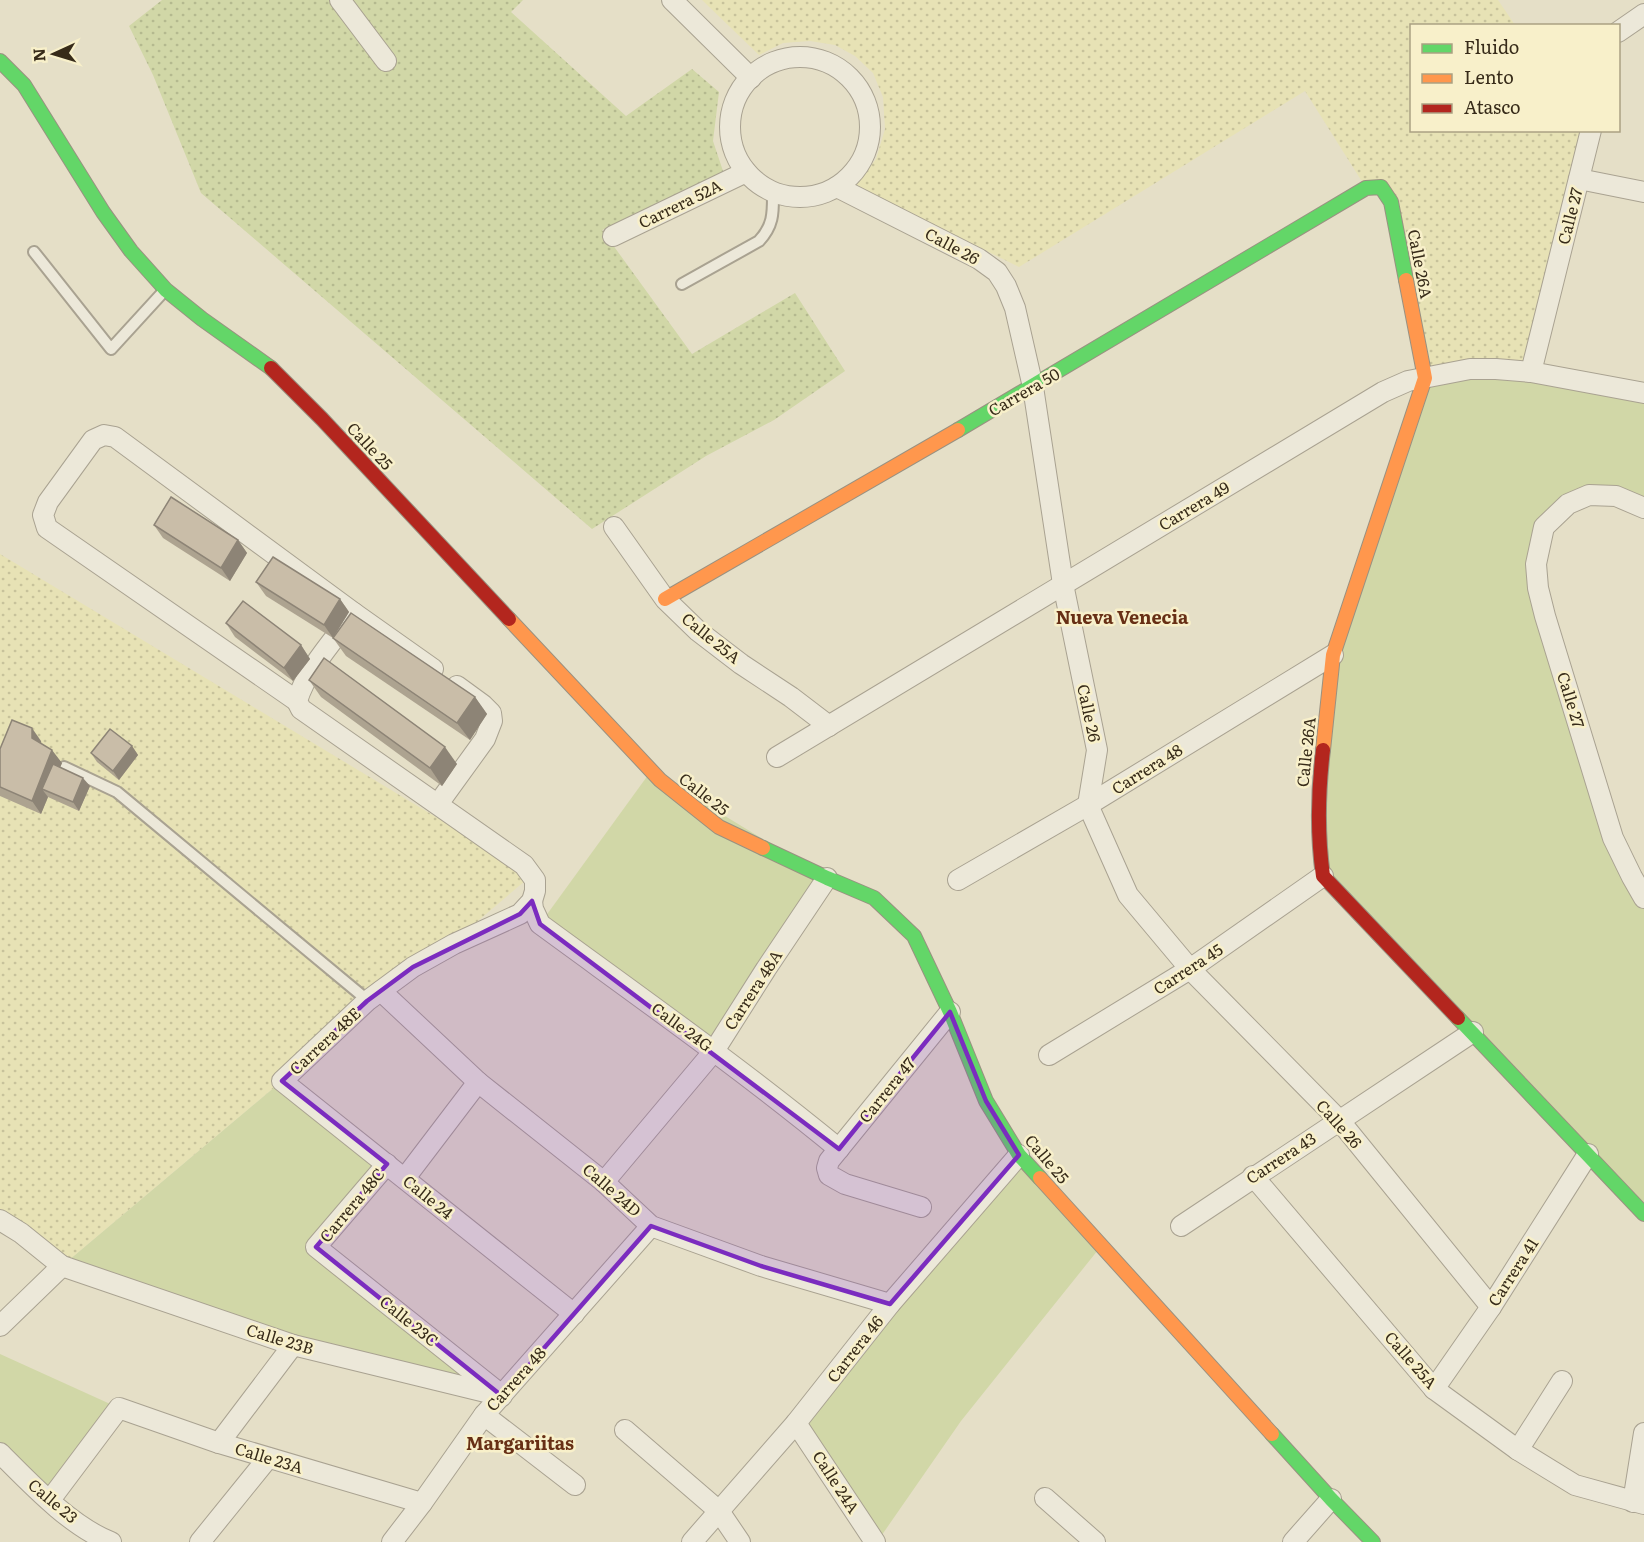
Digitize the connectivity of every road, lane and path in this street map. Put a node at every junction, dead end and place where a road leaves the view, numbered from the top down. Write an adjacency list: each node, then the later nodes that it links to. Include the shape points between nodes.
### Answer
1 (340, 0): 6 (street)
2 (672, 0): 7 (street)
3 (1644, 14): 4 (street)
4 (1620, 31)
5 (0, 61): 18 (street, Calle 25, via 24,85 131,251)
6 (386, 61)
7 (751, 78): 9 (street, via 740,91 730,124 737,157); 11 (street, via 777,61 808,57 838,68 860,90 870,120 868,143 860,165)
8 (1591, 132): 10 (street, Calle 27)
9 (746, 172): 13 (street); 15 (street, Carrera 52A)
10 (1579, 179): 14 (street); 19 (street, Calle 27)
11 (837, 187): 13 (street, via 806,197); 21 (street, Calle 26, via 979,259 997,272 1016,308)
12 (1381, 187): 20 (street, Calle 26A, via 1391,202); 21 (street, Carrera 50, via 1366,188)
13 (773, 192): 17 (lane, via 769,231 759,241)
14 (1644, 192)
15 (613, 236)
16 (34, 252): 18 (lane, via 111,349)
17 (682, 284)
18 (166, 290): 37 (street, Calle 25, via 269,366 660,780 719,827)
19 (1531, 372): 20 (street, Carrera 49, via 1470,369); 22 (street, Carrera 49)
20 (1425, 378): 25 (street, Carrera 49, via 1383,392); 28 (street, Calle 26A)
21 (1033, 387): 25 (street, Calle 26); 26 (street, Carrera 50)
22 (1644, 393)
23 (1644, 508): 35 (street, Calle 27, via 1616,496 1589,495 1568,504 1544,526 1536,564 1548,627 1613,838)
24 (614, 527): 26 (street, Calle 25A)
25 (1063, 584): 30 (street, Carrera 49); 34 (street, Calle 26, via 1096,750)
26 (665, 599): 30 (street, Calle 25A, via 698,631)
27 (354, 613): 29 (street, via 312,670); 29 (street, via 115,436 93,440 48,502 43,515 47,528); 33 (street, via 491,713 485,739)
28 (1333, 655): 34 (street, Carrera 48); 36 (street, Calle 26A, via 1318,786)
29 (297, 701): 33 (street, via 302,710)
30 (830, 726): 31 (street, Carrera 49)
31 (777, 757)
32 (64, 767): 42 (lane, via 117,792 360,994)
33 (438, 804): 40 (street, via 524,865 535,880)
34 (1088, 805): 38 (street, Carrera 48); 41 (street, Calle 26, via 1128,895)
35 (1638, 872): 39 (street, Calle 27)
36 (1323, 876): 41 (street, Carrera 45); 44 (street)
37 (827, 878): 43 (street, Calle 25, via 874,898 914,936); 45 (street, Carrera 48A)
38 (958, 880)
39 (1644, 898)
40 (532, 901): 42 (street, Carrera 48E, via 520,914 413,967); 45 (street, Calle 24G, via 540,924)
41 (1190, 969): 46 (street, Carrera 45); 49 (street, Calle 26)
42 (374, 996): 47 (street, Carrera 48E); 48 (street, Calle 24D)
43 (950, 1012): 50 (street, Carrera 47); 52 (street, Calle 25, via 986,1101)
44 (1473, 1032): 49 (street, Carrera 43); 51 (street)
45 (714, 1051): 50 (street, Calle 24G); 56 (street, Carrera 48A)
46 (1049, 1055)
47 (282, 1081): 53 (street, Calle 24)
48 (478, 1082): 55 (street, Carrera 48C); 56 (street, Calle 24D)
49 (1338, 1120): 54 (street, Carrera 43); 65 (street, Calle 26)
50 (839, 1149): 57 (street, Carrera 47, via 826,1168 829,1175 845,1184)
51 (1588, 1154): 58 (street); 65 (street, Carrera 41)
52 (1019, 1155): 64 (street, Carrera 46); 82 (street, Calle 25)
53 (387, 1164): 55 (street, Calle 24); 62 (street, Carrera 48C)
54 (1253, 1176): 61 (street, Carrera 43); 70 (street, Calle 25A)
55 (405, 1178): 66 (street, Calle 24)
56 (604, 1182): 60 (street, Calle 24D)
57 (921, 1207)
58 (1644, 1214)
59 (0, 1220): 63 (street, Calle 23B)
60 (651, 1226): 64 (street, Calle 24D, via 761,1266); 66 (street, Carrera 48)
61 (1180, 1226)
62 (316, 1247): 71 (street, Calle 23C)
63 (62, 1266): 67 (street); 68 (street, Calle 23B)
64 (890, 1304): 73 (street, Carrera 46)
65 (1491, 1306): 70 (street, Carrera 41)
66 (574, 1314): 71 (street, Carrera 48)
67 (0, 1326)
68 (293, 1345): 71 (street, Calle 23B); 76 (street)
69 (1562, 1381): 77 (street)
70 (1434, 1389): 77 (street, Calle 25A)
71 (502, 1396): 72 (street, Carrera 48)
72 (484, 1415): 80 (street); 84 (street, Carrera 48)
73 (796, 1423): 86 (street, Carrera 46); 92 (street, Calle 24A)
74 (625, 1430): 86 (street)
75 (1644, 1433): 85 (street)
76 (219, 1443): 79 (street, Calle 23A); 83 (street, Calle 23A, via 119,1408)
77 (1518, 1450): 85 (street, Calle 25A, via 1575,1485)
78 (0, 1453): 83 (street, Calle 23)
79 (268, 1458): 84 (street, Calle 23A); 88 (street)
80 (576, 1485)
81 (1045, 1498): 93 (street)
82 (1331, 1499): 94 (street); 95 (street, Calle 25)
83 (50, 1500): 87 (street, Calle 23, via 72,1520)
84 (422, 1503): 89 (street, Carrera 48)
85 (1639, 1503)
86 (719, 1511): 90 (street, Carrera 46); 91 (street)
87 (111, 1542)
88 (200, 1542)
89 (392, 1542)
90 (692, 1542)
91 (740, 1542)
92 (875, 1542)
93 (1095, 1542)
94 (1293, 1542)
95 (1373, 1542)

